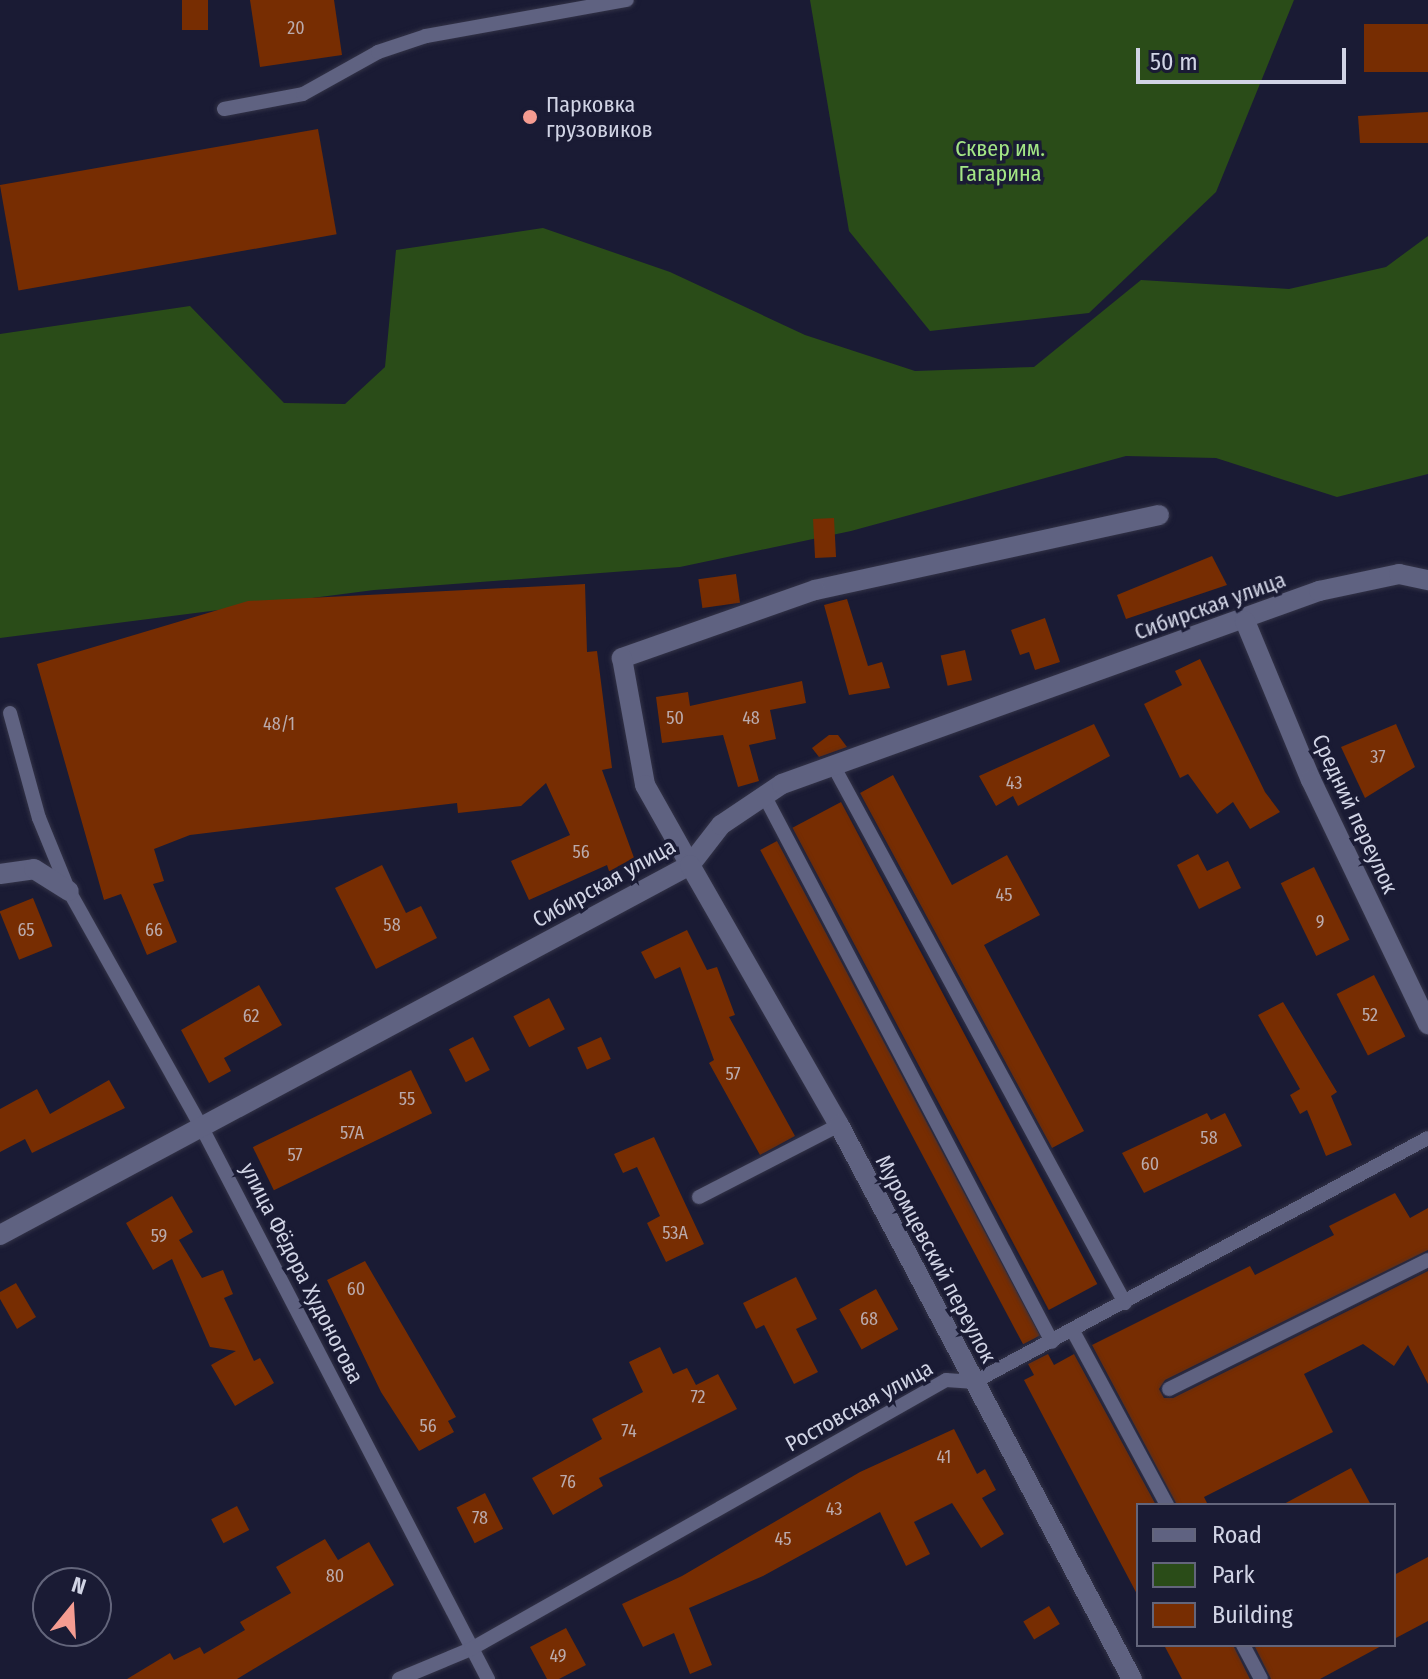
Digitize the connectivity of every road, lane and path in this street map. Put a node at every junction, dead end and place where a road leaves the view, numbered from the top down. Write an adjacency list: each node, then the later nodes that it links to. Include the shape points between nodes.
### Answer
1 (627, 0): 2 (lane, via 426,36 378,52 303,94)
2 (224, 109)
3 (1159, 515): 9 (street, Муромцевский переулок, via 1027,548 829,586 622,658 645,785)
4 (1428, 580): 5 (street, Сибирская улица, via 1399,574 1378,577 1319,591)
5 (1245, 621): 7 (street, Сибирская улица); 12 (street, Средний переулок, via 1311,780)
6 (10, 713): 11 (lane, улица Фёдора Худоногова, via 39,818)
7 (834, 767): 8 (street, Сибирская улица); 19 (lane)
8 (764, 795): 9 (street, Сибирская улица, via 721,825); 21 (lane)
9 (690, 865): 13 (street, Муромцевский переулок); 14 (street, Сибирская улица)
10 (0, 874): 11 (street, via 34,869)
11 (69, 891): 14 (lane, улица Фёдора Худоногова)
12 (1428, 1024)
13 (839, 1125): 16 (lane); 22 (street, Муромцевский переулок)
14 (202, 1128): 17 (street, Сибирская улица); 26 (lane, улица Фёдора Худоногова)
15 (1428, 1138): 19 (lane, Ростовская улица)
16 (699, 1197)
17 (0, 1235)
18 (1428, 1260): 23 (lane)
19 (1125, 1303): 20 (lane, Ростовская улица)
20 (1073, 1331): 21 (lane, Ростовская улица); 24 (lane)
21 (1052, 1342): 22 (lane, Ростовская улица)
22 (974, 1382): 26 (lane, Ростовская улица, via 946,1380); 29 (street, Муромцевский переулок)
23 (1169, 1389)
24 (1166, 1503)
25 (1244, 1647): 30 (lane)
26 (471, 1649): 27 (lane, Ростовская улица); 28 (lane, улица Фёдора Худоногова)
27 (399, 1679)
28 (488, 1679)
29 (1132, 1679)
30 (1261, 1679)

